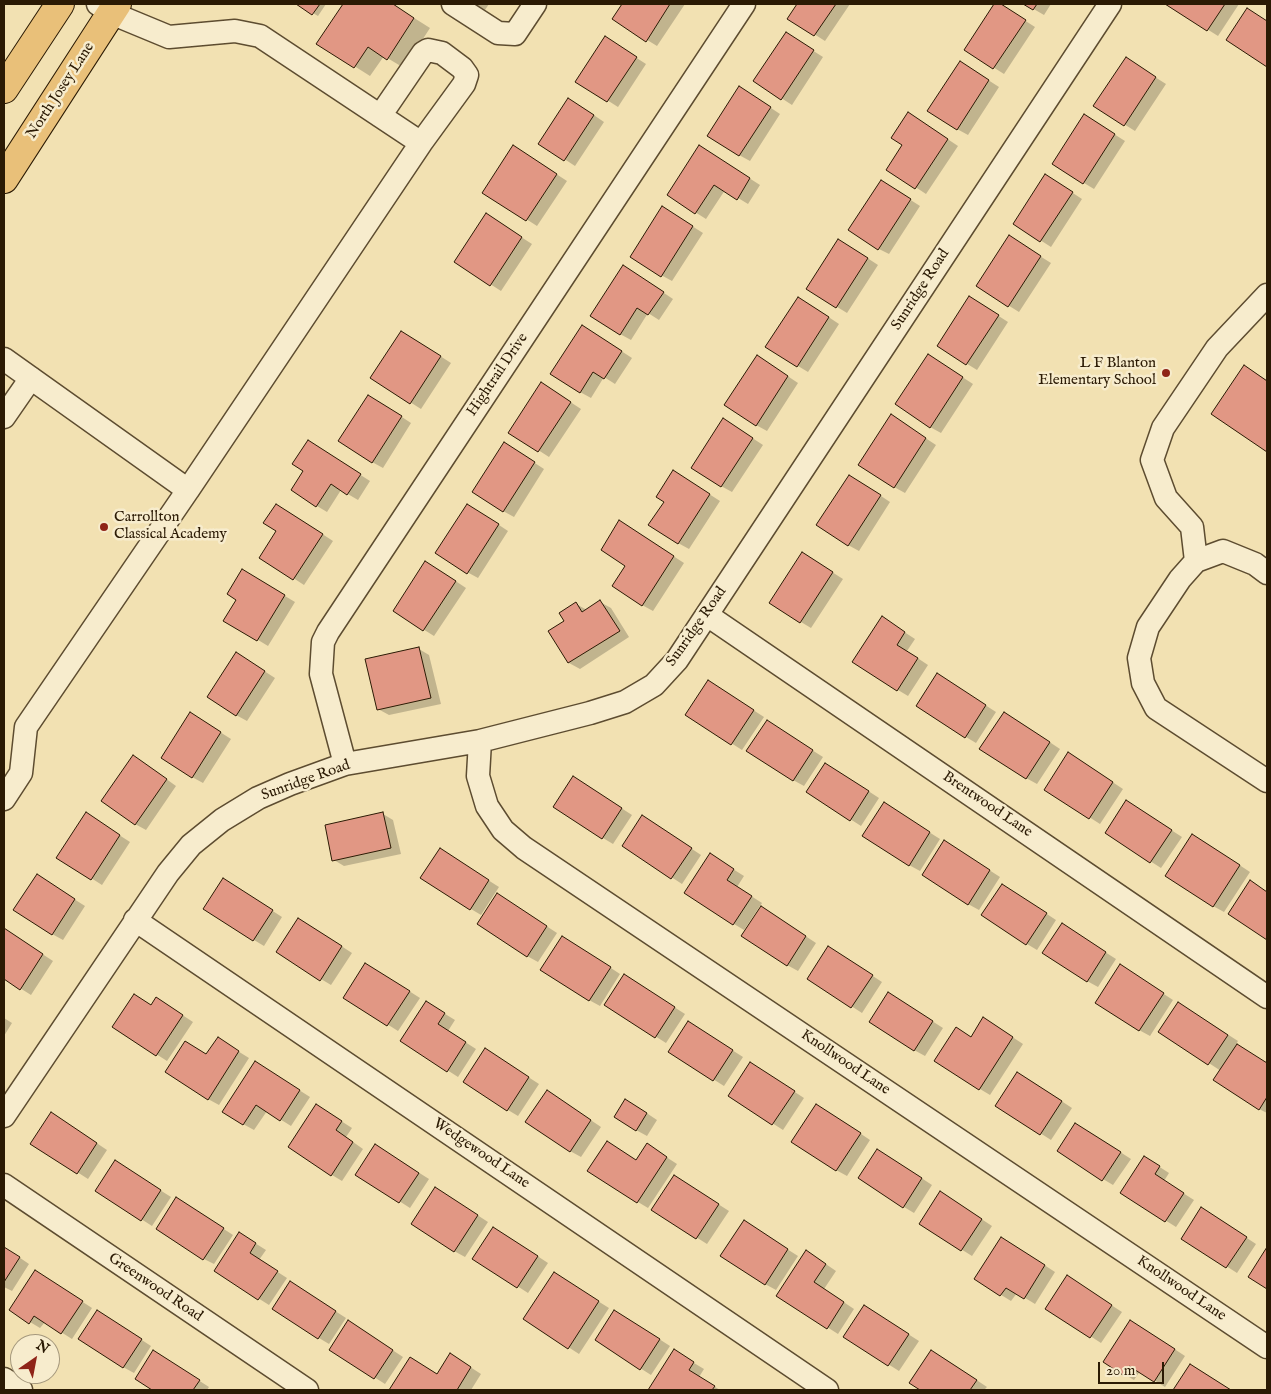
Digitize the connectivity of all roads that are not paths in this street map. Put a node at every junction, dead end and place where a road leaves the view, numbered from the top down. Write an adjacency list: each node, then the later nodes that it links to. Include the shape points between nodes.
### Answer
1 (60, 4): 7 (main road)
2 (453, 4): 3 (street, via 498,34 515,34)
3 (536, 4)
4 (744, 4): 20 (street, Hightrail Drive, via 328,632 323,642 321,674)
5 (1110, 4): 18 (street, Sunridge Road)
6 (109, 7): 8 (street, via 169,37 234,31 260,36); 10 (main road, North Josey Lane)
7 (4, 89)
8 (380, 116): 9 (street); 9 (street, via 423,53 428,50 442,53 467,75)
9 (422, 143): 15 (street)
10 (4, 178)
11 (1267, 295): 16 (street, via 1216,348 1164,428 1152,460 1166,498 1192,527)
12 (4, 359): 13 (street)
13 (31, 378): 14 (street); 15 (street)
14 (4, 417)
15 (188, 490): 22 (street, via 26,727 21,774)
16 (1196, 562): 17 (street, via 1223,551); 21 (street, via 1180,579 1148,627 1140,658 1143,683 1156,708)
17 (1267, 572)
18 (706, 615): 19 (street, Sunridge Road, via 677,660 654,685 625,702); 24 (street, Brentwood Lane)
19 (480, 741): 20 (street, Sunridge Road); 27 (street, Knollwood Lane, via 478,776 488,806 503,830 524,848)
20 (345, 764): 23 (street, Sunridge Road, via 258,798 222,820 191,845)
21 (1267, 781)
22 (4, 799)
23 (135, 920): 25 (street, Sunridge Road); 31 (street, Wedgewood Lane)
24 (1267, 997)
25 (4, 1116)
26 (4, 1186): 30 (street, Greenwood Road)
27 (1267, 1347)
28 (4, 1378): 29 (street)
29 (21, 1390)
30 (307, 1390)
31 (827, 1390)

